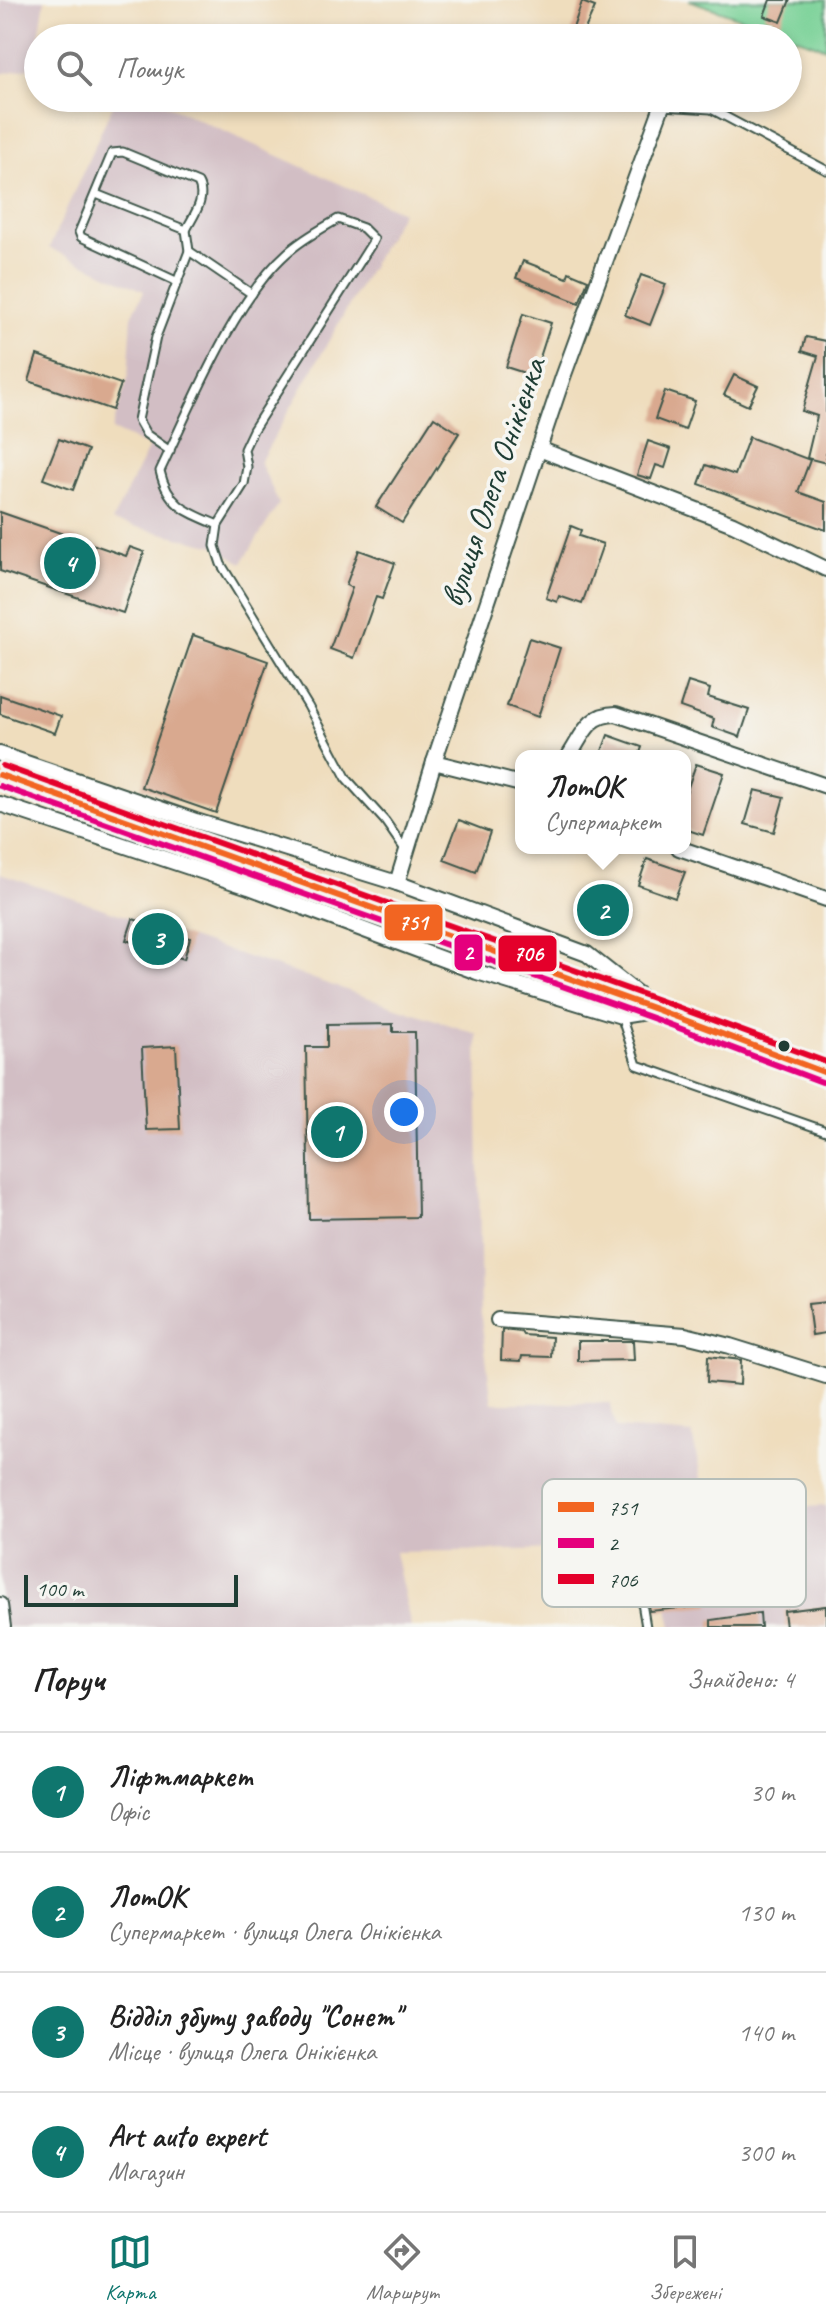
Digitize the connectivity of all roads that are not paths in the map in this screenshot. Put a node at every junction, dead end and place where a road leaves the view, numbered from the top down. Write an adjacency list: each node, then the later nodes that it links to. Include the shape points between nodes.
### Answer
1 (660, 112): 9 (street, вулиця Олега Онікієнка)
2 (717, 112): 3 (lane)
3 (826, 170)
4 (96, 194): 5 (lane); 5 (lane, via 112,153 123,152 198,183 201,200); 7 (lane, via 81,237)
5 (186, 230): 6 (lane)
6 (189, 251): 7 (lane); 8 (lane)
7 (178, 282): 10 (lane, via 156,337 138,420 146,434)
8 (252, 294): 10 (lane, via 228,331); 11 (lane, via 286,253 338,219 363,228 374,239 253,430 244,449 244,484)
9 (539, 449): 12 (street, via 733,524); 15 (street, вулиця Олега Онікієнка)
10 (170, 451): 11 (lane, via 160,471 164,489 183,511)
11 (218, 525): 22 (lane, via 215,546 221,564 347,779)
12 (826, 569)
13 (573, 750): 18 (street, via 591,721 616,714)
14 (0, 754): 20 (street)
15 (434, 762): 17 (street); 22 (street, вулиця Олега Онікієнка)
16 (0, 775): 26 (main road, bridge)
17 (515, 782)
18 (826, 786)
19 (0, 804): 23 (street)
20 (196, 821): 23 (street); 24 (street)
21 (691, 852): 25 (street)
22 (408, 853): 24 (street, вулиця Олега Онікієнка)
23 (181, 865): 27 (street, via 477,972)
24 (397, 883): 26 (street, via 587,954)
25 (826, 899)
26 (658, 1010): 27 (street); 28 (main road)
27 (621, 1016): 29 (lane, via 637,1065)
28 (826, 1073)
29 (826, 1131)
30 (498, 1320): 31 (street, via 685,1335)
31 (826, 1376)
32 (0, 1605): 34 (street)
33 (643, 1607): 35 (lane)
34 (3, 1627)
35 (646, 1627)

